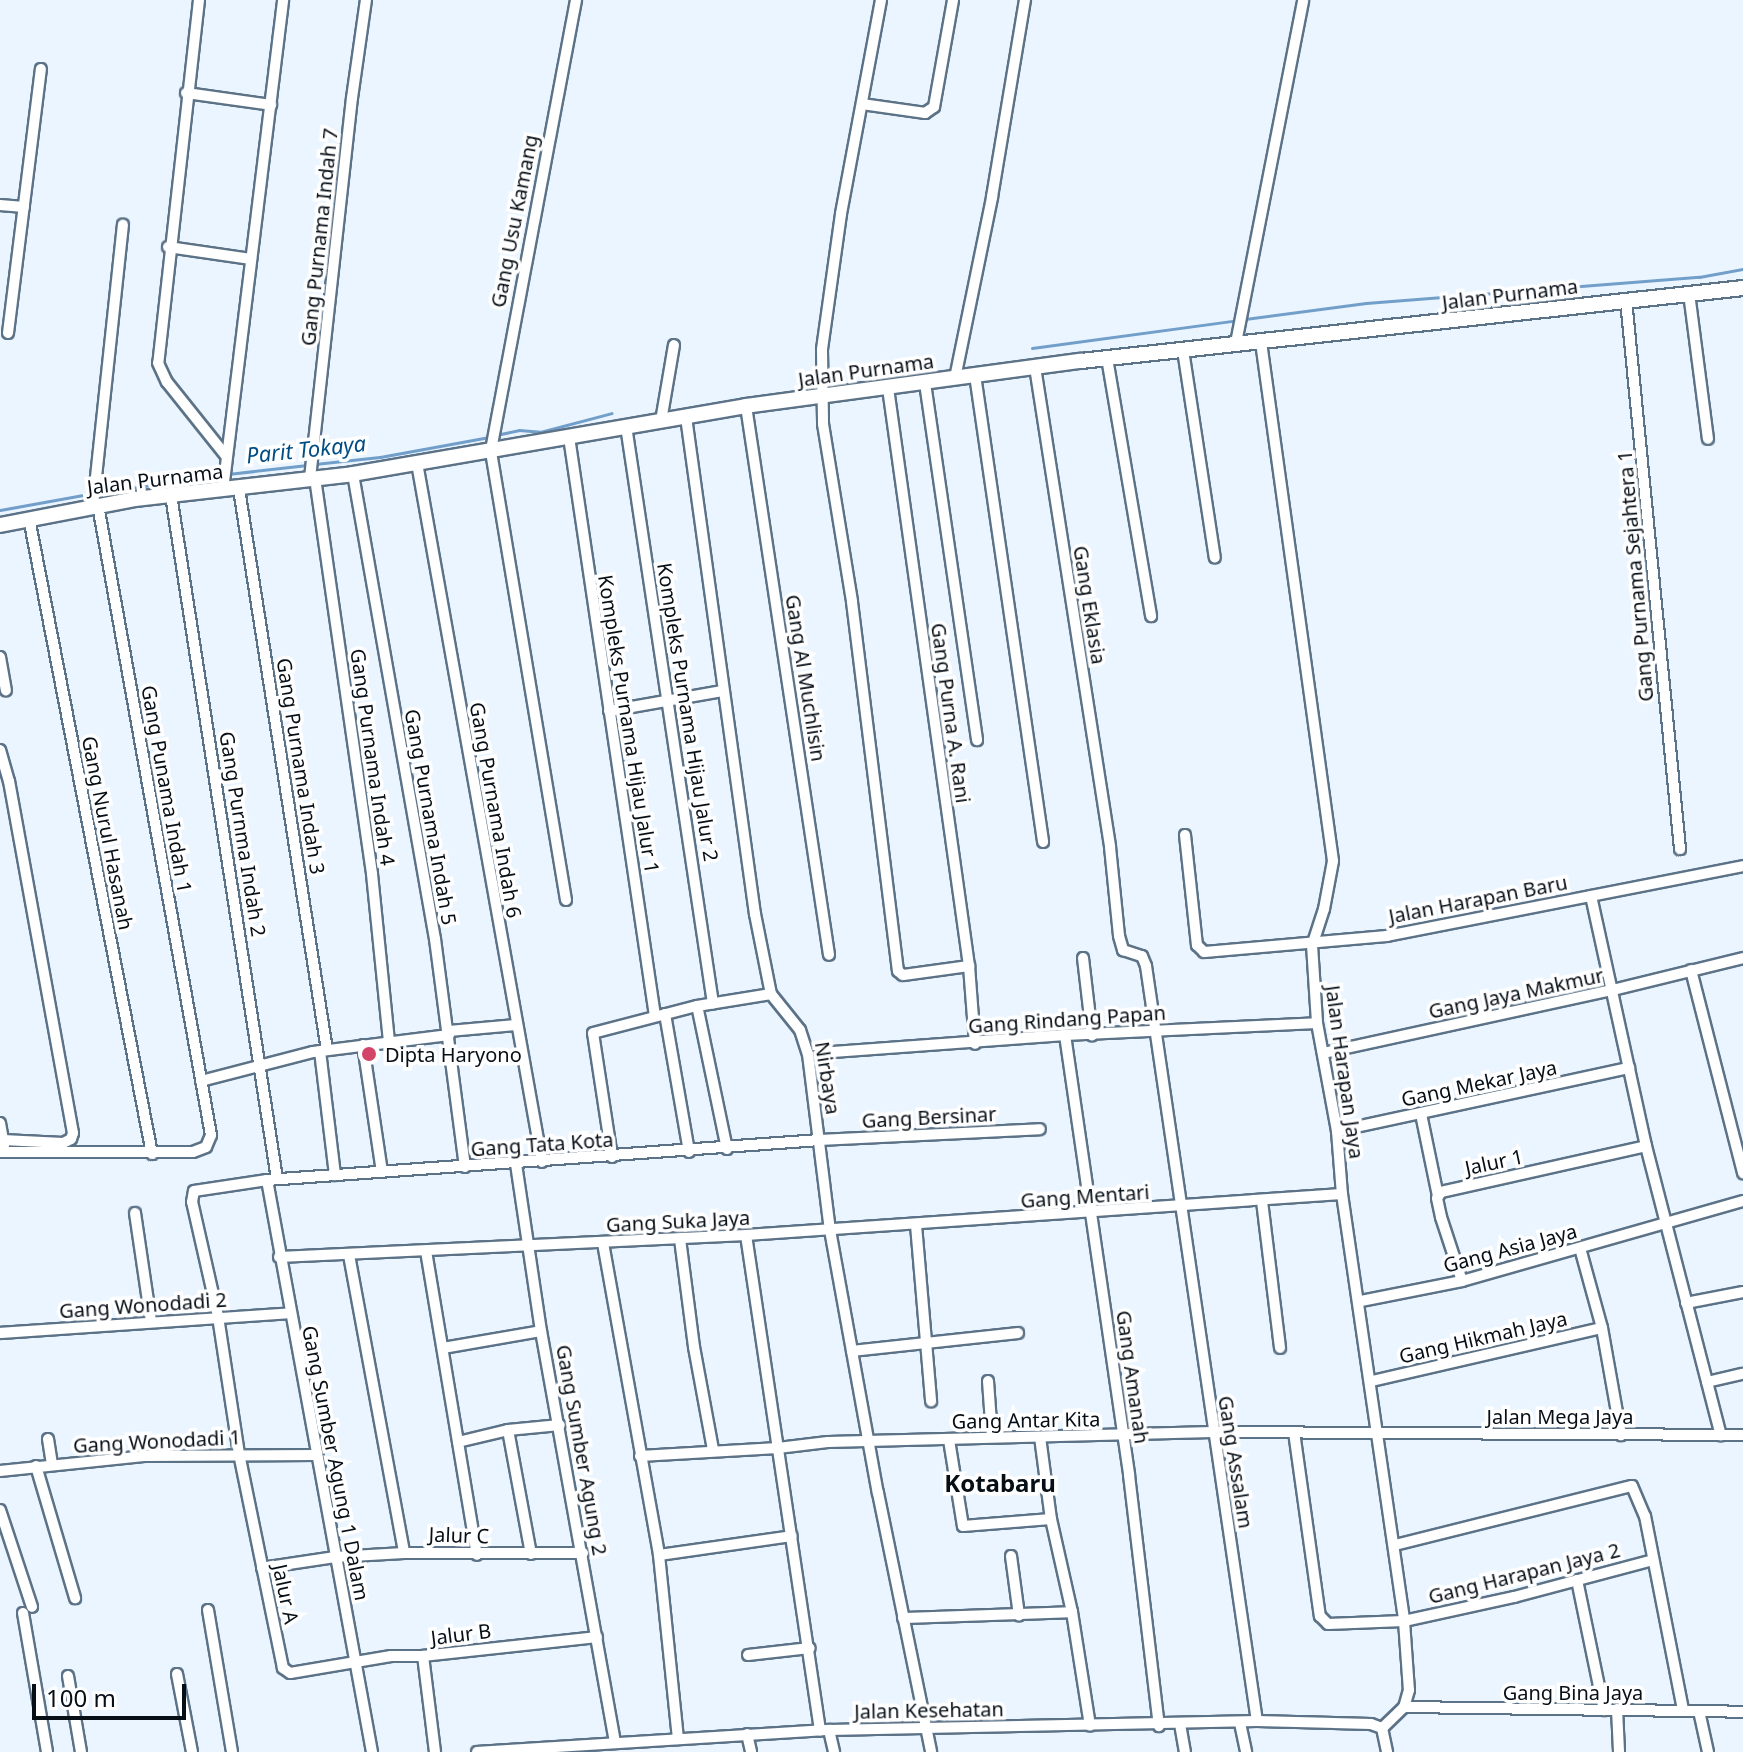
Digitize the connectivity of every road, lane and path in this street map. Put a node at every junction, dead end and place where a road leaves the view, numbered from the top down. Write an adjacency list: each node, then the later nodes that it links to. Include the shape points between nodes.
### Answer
1 (199, 0): 10 (street)
2 (283, 0): 12 (street)
3 (366, 0): 42 (street, Gang Purnama Indah 7)
4 (576, 0): 39 (street, Gang Usu Kamang)
5 (881, 0): 11 (street)
6 (953, 0): 11 (street, via 934,107 925,113)
7 (1025, 0): 29 (street)
8 (1303, 0): 23 (street)
9 (41, 69): 14 (street)
10 (186, 93): 12 (street); 16 (street)
11 (862, 104): 32 (street, via 822,350)
12 (271, 105): 17 (street)
13 (0, 205): 14 (street)
14 (24, 207): 21 (street)
15 (123, 225): 47 (street, Gang Punama Indah 1)
16 (168, 247): 17 (street); 40 (street, via 158,363)
17 (251, 259): 40 (street)
18 (1743, 288): 19 (street, Jalan Purnama)
19 (1689, 293): 20 (street, Jalan Purnama); 38 (street)
20 (1626, 300): 22 (street, Jalan Purnama); 61 (street, Gang Purnama Sejahtera 1)
21 (8, 333)
22 (1261, 342): 23 (street, Jalan Purnama); 65 (street, Jalan Harapan Jaya, via 1333,861)
23 (1236, 343): 25 (street, Jalan Purnama)
24 (674, 345): 35 (street)
25 (1183, 350): 26 (street, Jalan Purnama); 50 (street)
26 (1107, 358): 27 (street, Jalan Purnama); 51 (street)
27 (1035, 367): 28 (street, Jalan Purnama); 78 (street, Gang Eklasia, via 1121,947 1144,958)
28 (975, 375): 29 (street, Jalan Purnama); 60 (street)
29 (955, 378): 30 (street, Jalan Purnama)
30 (925, 383): 31 (street, Jalan Purnama); 57 (street)
31 (888, 388): 32 (street, Jalan Purnama); 69 (street, Gang Purna A. Rani)
32 (822, 396): 33 (street, Jalan Purnama); 69 (street, via 898,971 903,975)
33 (746, 406): 34 (street, Jalan Purnama); 66 (street, Gang Al Muchlisin)
34 (686, 417): 35 (street, Jalan Purnama); 54 (street, Nirbaya)
35 (661, 421): 36 (street, Jalan Purnama)
36 (626, 426): 37 (street, Jalan Purnama); 55 (street, Kompleks Purnama Hijau Jalur 2)
37 (569, 437): 39 (street, Jalan Purnama); 56 (street, Kompleks Purnama Hijau Jalur 1)
38 (1708, 439)
39 (493, 440): 41 (street, Jalan Purnama); 64 (street)
40 (225, 461): 44 (street)
41 (417, 463): 43 (street, Jalan Purnama); 77 (street, Gang Purnama Indah 6)
42 (312, 471): 43 (street, Jalan Purnama); 45 (street, Jalan Purnama); 82 (street, Gang Purnama Indah 4, via 372,874)
43 (353, 474): 79 (street, Gang Purnama Indah 5)
44 (223, 486): 45 (street, Jalan Purnama); 46 (street, Jalan Purnama)
45 (239, 489): 85 (street, Gang Purnama Indah 3)
46 (171, 495): 47 (street, Jalan Purnama); 88 (street, Gang Purnma Indah 2)
47 (95, 499): 48 (street, Jalan Purnama); 90 (street, Gang Punama Indah 1)
48 (29, 518): 49 (street, Jalan Purnama); 100 (street, Gang Nurul Hasanah)
49 (0, 525)
50 (1215, 558)
51 (1151, 616)
52 (0, 657): 53 (street)
53 (6, 690)
54 (722, 691): 55 (street); 72 (street, Nirbaya)
55 (668, 700): 56 (street); 73 (street, Kompleks Purnama Hijau Jalur 2)
56 (609, 711): 75 (street, Kompleks Purnama Hijau Jalur 1)
57 (977, 740)
58 (0, 750): 97 (street, via 73,1133 63,1143)
59 (1185, 835): 65 (street, Jalan Harapan Baru, via 1200,950)
60 (1043, 842)
61 (1680, 849)
62 (1743, 866): 63 (street, Jalan Harapan Baru)
63 (1591, 896): 65 (street, Jalan Harapan Baru, via 1387,936); 71 (street)
64 (566, 900)
65 (1312, 945): 76 (street, Jalan Harapan Jaya)
66 (829, 955)
67 (1083, 958): 81 (street)
68 (1743, 958): 70 (street, Gang Jaya Makmur)
69 (969, 966): 83 (street, Gang Purna A. Rani)
70 (1691, 970): 71 (street, Gang Jaya Makmur); 106 (street)
71 (1613, 990): 87 (street, Gang Jaya Makmur); 89 (street)
72 (771, 994): 73 (street); 86 (street, Nirbaya)
73 (713, 1003): 74 (street)
74 (697, 1006): 75 (street); 98 (street)
75 (660, 1015): 99 (street, Kompleks Purnama Hijau Jalur 1); 101 (street, via 593,1033)
76 (1317, 1023): 78 (street, Gang Rindang Papan); 87 (street, Jalan Harapan Jaya)
77 (516, 1025): 79 (street); 102 (street, Gang Purnama Indah 6)
78 (1155, 1031): 81 (street, Gang Rindang Papan); 114 (street, Gang Assalam)
79 (449, 1033): 82 (street); 104 (street, Gang Purnama Indah 5)
80 (1065, 1035): 81 (street, Gang Rindang Papan); 83 (street, Gang Rindang Papan); 116 (street, Gang Amanah)
81 (1092, 1035)
82 (389, 1041): 84 (street)
83 (975, 1044): 86 (street, Gang Rindang Papan)
84 (363, 1045): 85 (street); 105 (street)
85 (324, 1050): 88 (street); 107 (street, Gang Purnama Indah 3)
86 (814, 1053): 95 (street, Nirbaya)
87 (1323, 1053): 94 (street, Jalan Harapan Jaya)
88 (262, 1065): 90 (street); 108 (street, Gang Purnma Indah 2)
89 (1629, 1068): 91 (street, Gang Mekar Jaya); 96 (street)
90 (201, 1081): 100 (street, Gang Punama Indah 1, via 211,1135 207,1145 193,1152)
91 (1421, 1114): 94 (street, Gang Mekar Jaya); 110 (street)
92 (0, 1123): 97 (street)
93 (1040, 1129): 95 (street, Gang Bersinar)
94 (1337, 1131): 109 (street, Jalan Harapan Jaya)
95 (819, 1140): 98 (street, Gang Tata Kota); 119 (street, Nirbaya)
96 (1646, 1146): 110 (street, Jalur 1); 117 (street)
97 (3, 1148): 100 (street)
98 (727, 1149): 99 (street, Gang Tata Kota)
99 (689, 1152): 101 (street, Gang Tata Kota)
100 (152, 1154)
101 (612, 1157): 102 (street, Gang Tata Kota)
102 (542, 1162): 103 (street, Gang Tata Kota)
103 (516, 1164): 104 (street, Gang Tata Kota); 123 (street, Gang Sumber Agung 2)
104 (465, 1167): 105 (street, Gang Tata Kota)
105 (382, 1172): 107 (street, Gang Tata Kota)
106 (1743, 1173)
107 (335, 1175): 108 (street, Gang Tata Kota)
108 (272, 1179): 113 (street, Gang Tata Kota, via 195,1190); 127 (street, Gang Sumber Agung 1 Dalam)
109 (1342, 1194): 111 (street, Gang Mentari); 130 (street, Jalan Harapan Jaya)
110 (1438, 1196): 128 (street)
111 (1262, 1201): 114 (street, Gang Mentari); 141 (street)
112 (1743, 1201): 117 (street, Gang Asia Jaya)
113 (192, 1202): 133 (street, Jalur A)
114 (1181, 1208): 116 (street, Gang Mentari); 150 (street, Gang Assalam)
115 (135, 1213): 134 (street)
116 (1092, 1213): 118 (street, Gang Mentari); 156 (street, Gang Amanah)
117 (1666, 1221): 124 (street, Gang Asia Jaya); 131 (street)
118 (916, 1225): 119 (street, Gang Mentari); 139 (street)
119 (830, 1230): 120 (street, Gang Suka Jaya); 142 (street, Nirbaya)
120 (746, 1235): 121 (street, Gang Suka Jaya); 163 (street)
121 (680, 1239): 122 (street, Gang Suka Jaya); 164 (street)
122 (603, 1243): 123 (street, Gang Suka Jaya); 167 (street)
123 (529, 1247): 125 (street, Gang Suka Jaya); 136 (street, Gang Sumber Agung 2)
124 (1580, 1248): 128 (street, Gang Asia Jaya); 135 (street)
125 (426, 1251): 126 (street, Gang Suka Jaya); 140 (street)
126 (349, 1255): 127 (street, Gang Suka Jaya); 175 (street)
127 (279, 1257): 132 (street, Gang Sumber Agung 1 Dalam)
128 (1462, 1281): 130 (street, Gang Asia Jaya)
129 (1743, 1292): 131 (street)
130 (1361, 1301): 145 (street, Jalan Harapan Jaya)
131 (1686, 1303): 146 (street)
132 (290, 1313): 133 (street, Gang Wonodadi 2); 166 (street, Gang Sumber Agung 1 Dalam)
133 (218, 1316): 134 (street, Gang Wonodadi 2); 165 (street, Jalur A)
134 (151, 1322): 137 (street, Gang Wonodadi 2)
135 (1602, 1328): 145 (street, Gang Hikmah Jaya); 153 (street)
136 (541, 1331): 140 (street); 148 (street, Gang Sumber Agung 2)
137 (0, 1333)
138 (1018, 1333): 139 (street)
139 (926, 1344): 142 (street); 147 (street)
140 (443, 1348): 162 (street)
141 (1280, 1348)
142 (852, 1351): 161 (street, Nirbaya)
143 (1743, 1374): 146 (street)
144 (988, 1381): 157 (street)
145 (1372, 1381): 152 (street, Jalan Harapan Jaya)
146 (1707, 1382): 154 (street)
147 (931, 1401)
148 (560, 1425): 149 (street); 176 (street, Gang Sumber Agung 2)
149 (508, 1430): 162 (street); 177 (street)
150 (1213, 1432): 151 (street, Gang Antar Kita); 156 (street, Gang Antar Kita); 204 (street, Gang Assalam)
151 (1294, 1432): 152 (street, Gang Antar Kita); 190 (street, Gang Harapan Jaya 2, via 1320,1616 1328,1624 1341,1625)
152 (1377, 1433): 153 (street, Jalan Mega Jaya); 174 (street, Jalan Harapan Jaya)
153 (1621, 1435): 154 (street, Jalan Mega Jaya)
154 (1721, 1435): 155 (street, Jalan Mega Jaya)
155 (1743, 1435)
156 (1123, 1436): 158 (street, Gang Antar Kita); 208 (street, Gang Amanah)
157 (992, 1437): 158 (street, Gang Antar Kita); 160 (street, Gang Antar Kita)
158 (1040, 1437): 172 (street)
159 (48, 1439): 168 (street)
160 (949, 1440): 161 (street, Gang Antar Kita); 172 (street, via 963,1526)
161 (869, 1441): 163 (street, Gang Antar Kita); 189 (street, Nirbaya)
162 (458, 1442): 178 (street)
163 (778, 1448): 164 (street, Gang Antar Kita); 173 (street)
164 (713, 1450): 167 (street, Gang Antar Kita)
165 (239, 1454): 166 (street, Gang Wonodadi 1); 168 (street, Gang Wonodadi 1); 183 (street, Jalur A)
166 (315, 1455): 181 (street, Gang Sumber Agung 1 Dalam)
167 (640, 1456): 179 (street)
168 (52, 1465): 169 (street, Gang Wonodadi 1)
169 (36, 1466): 170 (street, Gang Wonodadi 1); 185 (street)
170 (0, 1471)
171 (0, 1510): 218 (street, via 28,1610)
172 (1051, 1519): 187 (street)
173 (792, 1536): 179 (street); 192 (street)
174 (1395, 1545): 182 (street, via 1632,1486 1641,1501); 190 (street, Jalan Harapan Jaya)
175 (404, 1553): 178 (street, Jalur C); 181 (street, Jalur C)
176 (583, 1553): 177 (street, Jalur C); 191 (street, Gang Sumber Agung 2)
177 (531, 1554): 178 (street, Jalur C)
178 (477, 1555)
179 (659, 1555): 213 (street)
180 (1011, 1556): 188 (street)
181 (335, 1557): 183 (street, Jalur C); 195 (street, Gang Sumber Agung 1 Dalam)
182 (1653, 1560): 184 (street, Gang Harapan Jaya 2); 201 (street)
183 (262, 1568): 195 (street, Jalur A, via 285,1671)
184 (1577, 1580): 190 (street, Gang Harapan Jaya 2); 200 (street)
185 (75, 1598)
186 (208, 1610): 221 (street)
187 (1072, 1612): 188 (street); 207 (street)
188 (1019, 1615): 189 (street)
189 (903, 1618): 209 (street, Nirbaya)
190 (1404, 1621): 198 (street, Jalan Harapan Jaya, via 1409,1690)
191 (597, 1637): 194 (street, Jalur B); 215 (street, Gang Sumber Agung 2)
192 (810, 1648): 193 (street); 211 (street)
193 (748, 1655)
194 (423, 1656): 195 (street); 223 (street, Jalur B)
195 (356, 1661): 222 (street, Gang Sumber Agung 1 Dalam)
196 (177, 1674): 220 (street)
197 (68, 1676): 219 (street)
198 (1404, 1707): 200 (street, Gang Bina Jaya); 210 (street)
199 (1617, 1709): 200 (street, Gang Bina Jaya); 201 (street, Gang Bina Jaya); 232 (street)
200 (1604, 1710)
201 (1683, 1710): 202 (street, Gang Bina Jaya)
202 (1699, 1711): 203 (street, Gang Bina Jaya); 233 (street)
203 (1743, 1712)
204 (1257, 1721): 205 (street, Jalan Kesehatan); 210 (street, Jalan Kesehatan)
205 (1240, 1723): 206 (street, Jalan Kesehatan); 230 (street)
206 (1180, 1724): 208 (street, Jalan Kesehatan); 229 (street)
207 (1090, 1726): 208 (street, Jalan Kesehatan); 209 (street, Jalan Kesehatan)
208 (1159, 1726)
209 (926, 1727): 211 (street, Jalan Kesehatan); 228 (street, Nirbaya)
210 (1382, 1728): 231 (street)
211 (825, 1730): 212 (street, Jalan Kesehatan); 227 (street)
212 (747, 1734): 213 (street, Jalan Kesehatan); 226 (street)
213 (678, 1739): 214 (street, Jalan Kesehatan)
214 (645, 1740): 215 (street, Jalan Kesehatan); 225 (street)
215 (615, 1742): 216 (street, Jalan Kesehatan)
216 (573, 1748): 217 (street, Jalan Kesehatan)
217 (535, 1749): 224 (street, Jalan Kesehatan)
218 (47, 1752)
219 (81, 1752)
220 (192, 1752)
221 (232, 1752)
222 (372, 1752)
223 (435, 1752)
224 (477, 1752)
225 (647, 1752)
226 (751, 1752)
227 (834, 1752)
228 (931, 1752)
229 (1185, 1752)
230 (1246, 1752)
231 (1387, 1752)
232 (1619, 1752)
233 (1708, 1752)

